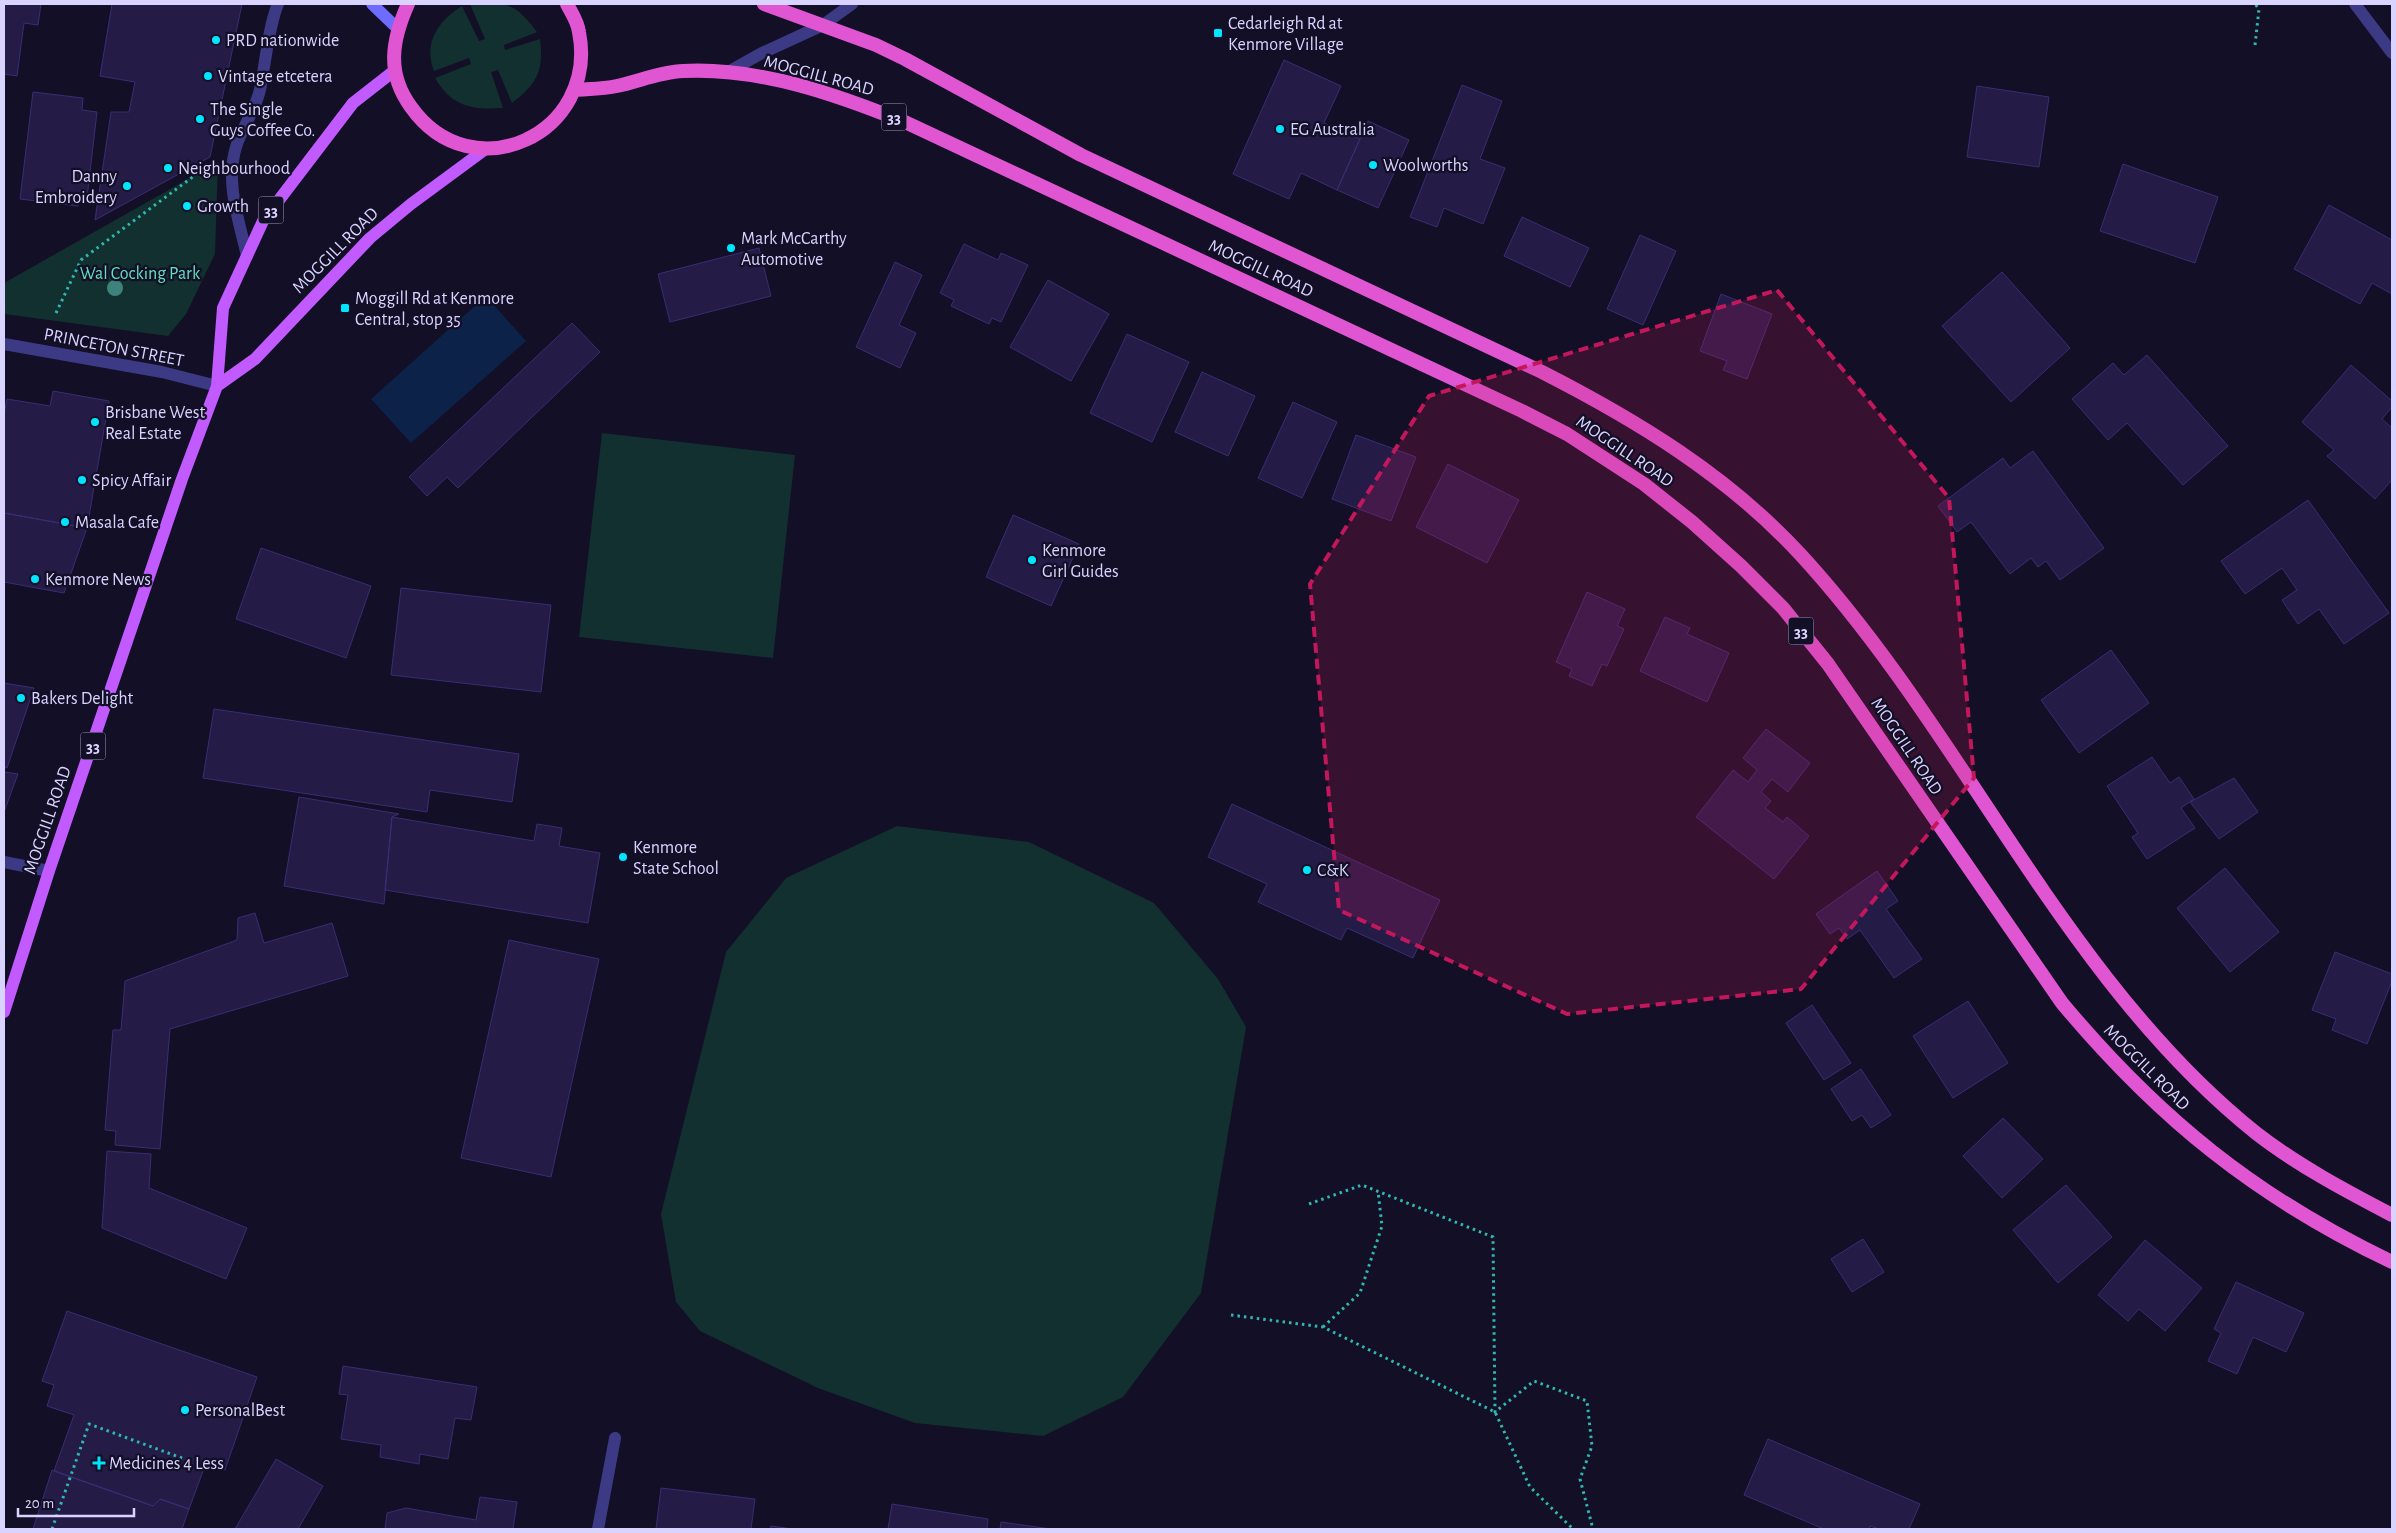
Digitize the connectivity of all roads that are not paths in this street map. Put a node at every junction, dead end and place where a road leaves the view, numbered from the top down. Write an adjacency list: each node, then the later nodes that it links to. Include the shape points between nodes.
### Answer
1 (278, 4): 15 (street, via 259,92 253,112 241,133 232,166 231,183)
2 (372, 4): 9 (main road)
3 (408, 4): 9 (highway)
4 (567, 4): 13 (highway, via 579,30 582,60)
5 (764, 4): 8 (highway, MOGGILL ROAD)
6 (852, 4): 8 (street)
7 (2355, 4): 10 (street)
8 (823, 25): 12 (street, via 762,52); 21 (highway, MOGGILL ROAD, via 905,59 1081,155 1605,404 1668,443 1723,484 1800,554 1845,608 1938,734 2100,967 2150,1030 2197,1079 2257,1133 2312,1170)
9 (397, 28): 11 (highway, via 393,49)
10 (2392, 53)
11 (394, 71): 14 (highway, via 404,98 420,120 442,137 463,145); 15 (main road, MOGGILL ROAD / 33, via 353,103 263,221)
12 (728, 72): 13 (highway, MOGGILL ROAD / 33, via 661,73 616,87); 22 (highway, MOGGILL ROAD / 33, via 815,90 907,123 1567,434 1644,484 1692,522 1783,608 1828,664 2062,1003 2103,1052 2195,1140 2248,1180 2340,1237)
13 (576, 90): 14 (highway, via 544,131 520,143)
14 (487, 148): 17 (main road, MOGGILL ROAD, via 410,204 370,238 255,359)
15 (247, 256): 17 (main road, MOGGILL ROAD / 33, via 223,308)
16 (4, 344): 17 (street, PRINCETON STREET, via 162,372)
17 (217, 386): 19 (main road, MOGGILL ROAD / 33, via 182,479)
18 (4, 862): 19 (street)
19 (49, 871): 20 (main road, MOGGILL ROAD / 33)
20 (4, 1012)
21 (2392, 1215)
22 (2392, 1262)
23 (615, 1438): 24 (street)
24 (598, 1529)

